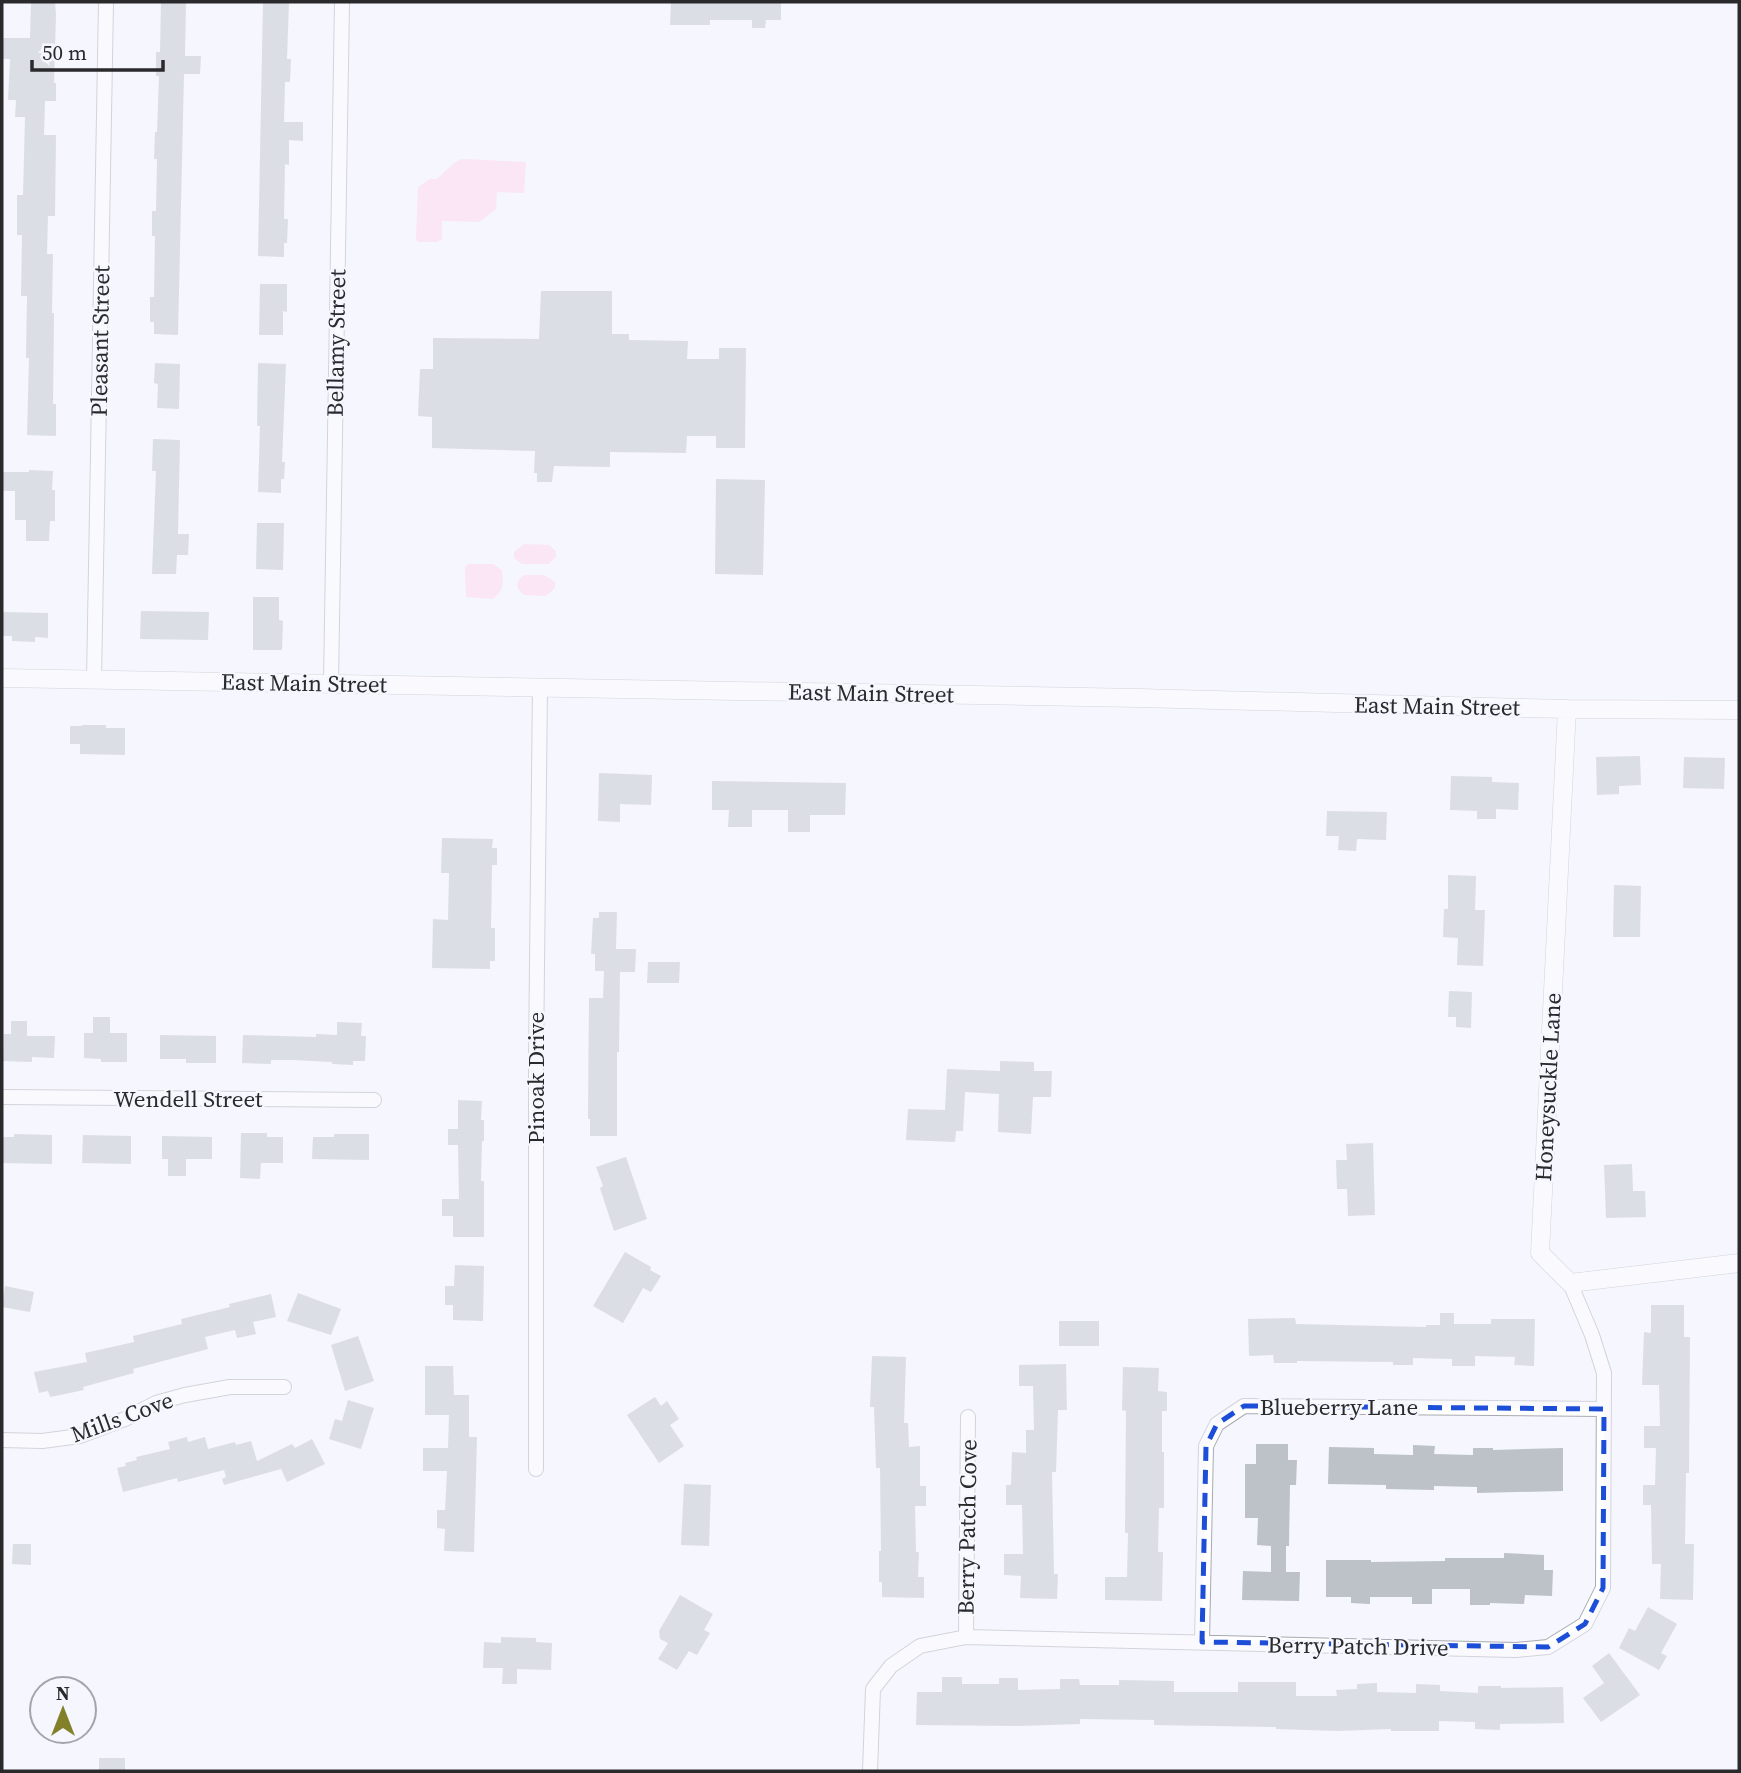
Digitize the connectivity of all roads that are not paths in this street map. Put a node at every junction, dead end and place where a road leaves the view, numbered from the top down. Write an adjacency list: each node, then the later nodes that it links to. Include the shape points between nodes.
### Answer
1 (106, 2): 4 (street, Pleasant Street)
2 (342, 2): 5 (street, Bellamy Street)
3 (2, 678): 4 (street, East Main Street)
4 (94, 680): 5 (street, East Main Street)
5 (331, 684): 6 (street, East Main Street)
6 (540, 687): 7 (street, East Main Street); 17 (street, Pinoak Drive)
7 (1567, 709): 8 (street, East Main Street); 12 (street, Honeysuckle Lane, via 1540,1253)
8 (1739, 710)
9 (2, 1097): 10 (street, Wendell Street)
10 (374, 1100)
11 (1739, 1263): 12 (street)
12 (1570, 1283): 14 (street, Berry Patch Drive, via 1604,1373)
13 (284, 1387): 16 (street, Mills Cove, via 230,1387 186,1395 80,1436)
14 (1604, 1409): 19 (street, Berry Patch Drive, via 1603,1588 1585,1625 1548,1647); 19 (street, Blueberry Lane, via 1244,1406 1217,1424 1206,1446)
15 (968, 1417): 18 (street, Berry Patch Cove)
16 (2, 1440)
17 (536, 1469)
18 (966, 1637): 19 (street, Berry Patch Drive); 20 (street, Berry Patch Drive, via 920,1646 891,1667 873,1689)
19 (1202, 1642)
20 (870, 1771)

